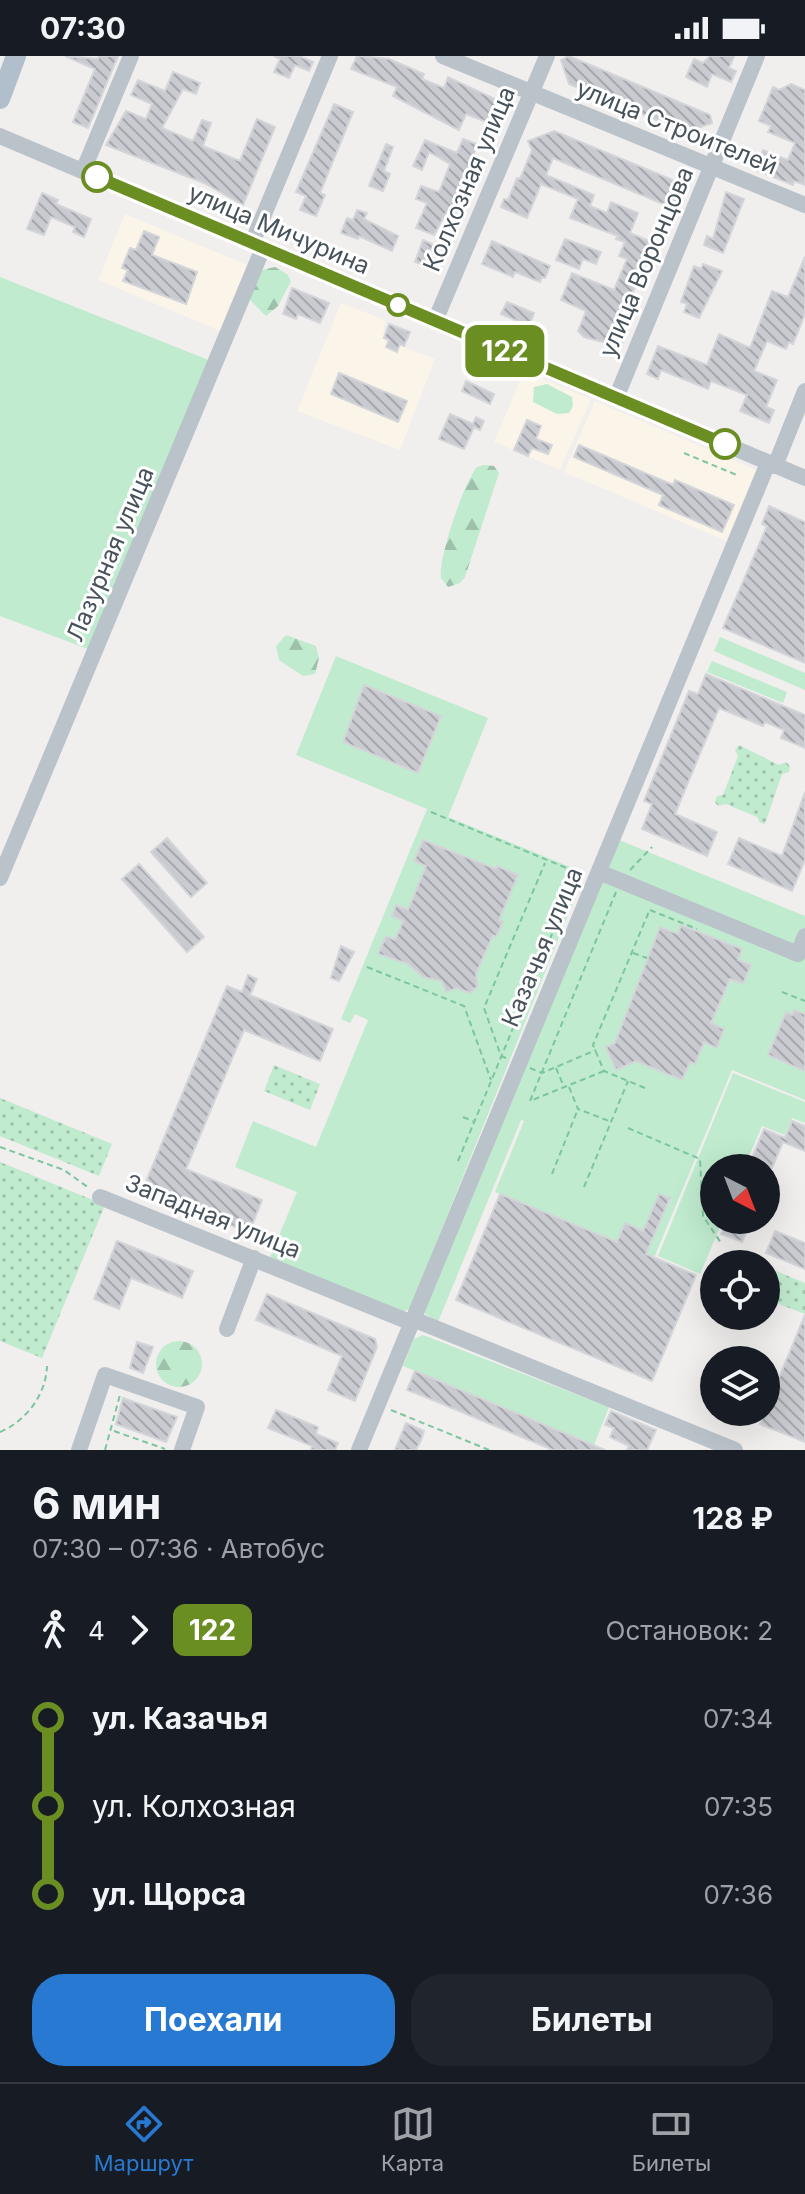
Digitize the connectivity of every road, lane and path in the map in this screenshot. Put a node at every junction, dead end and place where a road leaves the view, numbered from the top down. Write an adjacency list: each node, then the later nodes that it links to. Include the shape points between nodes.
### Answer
1 (16, 56): 8 (main road)
2 (131, 56): 11 (street)
3 (330, 56): 13 (street, Лазурная улица)
4 (443, 56): 7 (street, улица Строителей)
5 (547, 56): 7 (street, Колхозная улица)
6 (757, 56): 10 (street, улица Воронцова)
7 (531, 93): 10 (street, улица Строителей); 14 (street, Колхозная улица)
8 (0, 99)
9 (0, 136): 11 (street, улица Мичурина)
10 (711, 167): 12 (street, улица Строителей); 16 (street, улица Воронцова)
11 (83, 171): 13 (street, улица Мичурина)
12 (805, 205)
13 (258, 246): 14 (street, улица Мичурина); 26 (street, Лазурная улица)
14 (435, 321): 16 (street, улица Мичурина)
15 (805, 391): 18 (street, Казачья улица)
16 (616, 398): 18 (street, улица Мичурина)
17 (684, 453): 19 (path)
18 (772, 464): 20 (street, улица Мичурина); 25 (street, Казачья улица)
19 (739, 476)
20 (805, 478)
21 (431, 812): 25 (path)
22 (652, 847): 27 (path)
23 (545, 863): 37 (path, via 484,1008)
24 (576, 876): 37 (path)
25 (597, 876): 27 (street); 58 (street, Казачья улица)
26 (0, 878)
27 (621, 881): 28 (street); 40 (path)
28 (653, 903): 29 (path); 30 (street, via 798,954); 31 (path)
29 (697, 929)
30 (805, 936)
31 (632, 952): 32 (path); 36 (path, via 593,1045)
32 (647, 958)
33 (367, 967): 41 (path, via 464,1006)
34 (782, 992): 35 (path)
35 (805, 1001)
36 (596, 1050): 38 (path); 39 (path)
37 (501, 1056): 41 (path)
38 (555, 1067): 40 (path); 44 (path)
39 (604, 1071): 42 (path); 43 (path)
40 (542, 1073): 44 (path, via 530,1101)
41 (491, 1081): 48 (path)
42 (628, 1081): 45 (path); 49 (path)
43 (568, 1086): 44 (path); 46 (path)
44 (564, 1087)
45 (645, 1088)
46 (578, 1109): 49 (path); 53 (path)
47 (463, 1117): 48 (path)
48 (474, 1121): 52 (path)
49 (611, 1122): 54 (path)
50 (628, 1128): 56 (path, via 700,1159 703,1216)
51 (0, 1147): 55 (path, Западная улица, via 64,1170)
52 (458, 1161)
53 (552, 1174)
54 (584, 1187)
55 (100, 1197): 57 (street, Западная улица)
56 (721, 1243)
57 (254, 1258): 58 (street, Западная улица); 59 (street)
58 (413, 1321): 70 (street, Казачья улица); 72 (street, Западная улица)
59 (227, 1329)
60 (47, 1366): 64 (path, via 38,1399 12,1427)
61 (124, 1382): 63 (path); 67 (street, via 105,1375); 69 (street, via 197,1407)
62 (391, 1410): 66 (path)
63 (112, 1430): 65 (path); 68 (path)
64 (0, 1432)
65 (165, 1449)
66 (481, 1449): 71 (path)
67 (79, 1450)
68 (105, 1450)
69 (182, 1450)
70 (359, 1450)
71 (489, 1450)
72 (735, 1450)

